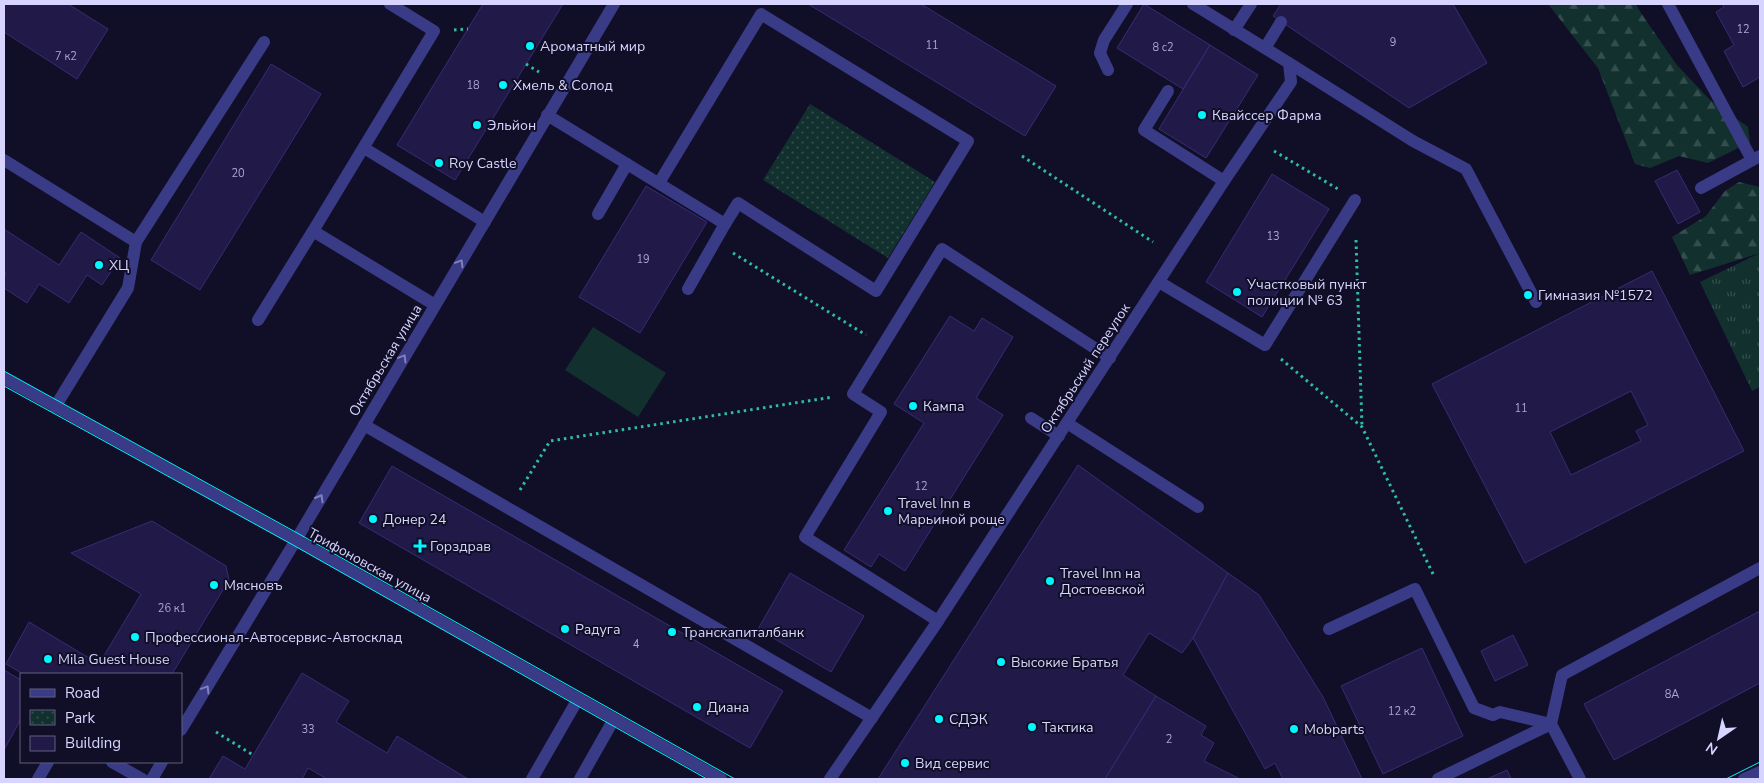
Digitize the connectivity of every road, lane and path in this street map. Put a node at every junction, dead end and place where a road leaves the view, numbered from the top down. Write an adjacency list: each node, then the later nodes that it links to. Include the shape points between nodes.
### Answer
1 (390, 4): 17 (street, via 434,31)
2 (614, 4): 16 (street, Октябрьская улица)
3 (1127, 4): 13 (street, via 1104,40 1100,53)
4 (1193, 4): 8 (street)
5 (1251, 4): 8 (street)
6 (1668, 4): 20 (street)
7 (1281, 22): 10 (street)
8 (1234, 30): 10 (street)
9 (264, 42): 32 (street)
10 (1265, 48): 11 (street)
11 (1289, 63): 23 (street, Октябрьский переулок, via 1291,82); 37 (street, via 1412,141 1466,169)
12 (526, 64): 14 (path)
13 (1108, 70)
14 (539, 72)
15 (1168, 91): 23 (street, via 1144,130)
16 (548, 115): 22 (street); 28 (street, Октябрьская улица)
17 (364, 148): 28 (street); 30 (street)
18 (1274, 151): 26 (path)
19 (1022, 156): 33 (path)
20 (1756, 158): 25 (street)
21 (4, 160): 32 (street)
22 (628, 164): 24 (street); 27 (street)
23 (1224, 181): 35 (street, Октябрьский переулок)
24 (659, 183): 29 (street); 29 (street, via 761,14 968,141 876,290 738,203)
25 (1701, 188)
26 (1355, 200): 41 (street)
27 (598, 214)
28 (485, 222): 38 (street, Октябрьская улица, one-way to 28)
29 (726, 224): 34 (street)
30 (313, 231): 38 (street); 39 (street)
31 (1356, 239): 49 (path)
32 (136, 242): 45 (street, via 128,288)
33 (1153, 242)
34 (716, 243): 36 (street); 40 (path)
35 (1159, 282): 41 (street); 42 (street, Октябрьский переулок)
36 (688, 289)
37 (1536, 302)
38 (435, 305): 48 (street, Октябрьская улица, one-way to 38)
39 (258, 320)
40 (869, 336)
41 (1265, 345): 49 (path)
42 (1110, 358): 47 (street, Октябрьский переулок); 56 (street, via 942,250 853,394 881,412 805,537)
43 (4, 378): 45 (street, Трифоновская улица)
44 (837, 390): 52 (path, via 832,398 550,441)
45 (55, 406): 53 (street, Трифоновская улица)
46 (1031, 418): 50 (street)
47 (1067, 423): 50 (street, Октябрьский переулок); 51 (street)
48 (364, 425): 52 (street); 53 (street, Октябрьская улица, one-way to 48)
49 (1362, 427): 55 (path)
50 (1059, 436): 56 (street, Октябрьский переулок)
51 (1198, 507)
52 (509, 508): 59 (street)
53 (296, 540): 58 (street, Трифоновская улица); 62 (street, Октябрьская улица, one-way to 53)
54 (1760, 568): 61 (street, via 1562,675)
55 (1435, 578)
56 (938, 621): 59 (street, Октябрьский переулок)
57 (1329, 629): 61 (street, via 1415,589 1474,708 1493,715 1500,712)
58 (578, 699): 60 (street, Трифоновская улица); 71 (street)
59 (872, 718): 74 (street, Октябрьский переулок)
60 (614, 719): 72 (street); 73 (street, Трифоновская улица)
61 (1551, 724): 75 (street); 76 (street)
62 (182, 728)
63 (216, 732): 64 (path)
64 (253, 755)
65 (47, 763): 68 (street)
66 (114, 763): 69 (street)
67 (161, 763): 70 (street)
68 (38, 779)
69 (142, 779)
70 (152, 779)
71 (532, 779)
72 (580, 779)
73 (721, 779)
74 (830, 779)
75 (1438, 779)
76 (1580, 779)

